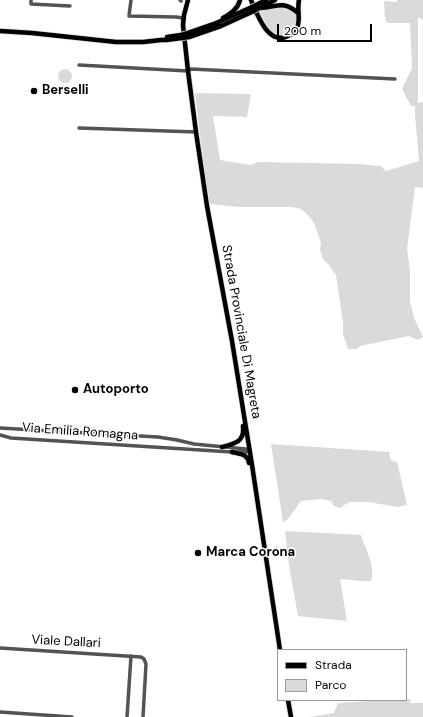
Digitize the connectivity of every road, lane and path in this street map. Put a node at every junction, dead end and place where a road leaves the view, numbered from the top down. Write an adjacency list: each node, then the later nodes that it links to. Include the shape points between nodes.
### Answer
1 (31, 0): 9 (street, via 31,4)
2 (131, 0): 12 (street, via 129,16)
3 (190, 0): 12 (main road, Strada Provinciale Di Magreta)
4 (240, 0): 13 (main road, via 235,10)
5 (250, 0): 11 (main road, via 265,28 276,37 287,37 293,33 299,23)
6 (266, 0): 10 (main road)
7 (275, 0): 10 (main road)
8 (299, 0): 11 (main road)
9 (70, 6)
10 (256, 8): 11 (main road, via 280,3 288,4); 13 (main road); 17 (main road, via 221,26)
11 (298, 13)
12 (183, 18): 19 (main road, Strada Provinciale Di Magreta)
13 (214, 24): 17 (main road)
14 (0, 28): 16 (main road)
15 (0, 31): 16 (main road)
16 (10, 31): 17 (main road, bridge, via 116,42 166,40)
17 (188, 35)
18 (79, 65): 19 (street)
19 (188, 71): 20 (street, via 191,69); 22 (main road, Strada Provinciale Di Magreta)
20 (395, 79)
21 (78, 128): 22 (street)
22 (196, 132): 23 (main road, Strada Provinciale Di Magreta)
23 (242, 405): 27 (main road, via 243,435 232,444); 29 (main road, Strada Provinciale Di Magreta)
24 (0, 428): 26 (street, Via Emilia Romagna)
25 (0, 435): 28 (street, Via Emilia Romagna, via 11,438)
26 (158, 438): 27 (street, Via Emilia Romagna); 28 (street, via 162,442)
27 (222, 446): 29 (street, Via Emilia Romagna)
28 (160, 447): 30 (street, Via Emilia Romagna)
29 (250, 451): 30 (street, Via Emilia Romagna); 31 (main road, Strada Provinciale Di Magreta)
30 (232, 452): 31 (main road, via 248,458 252,485)
31 (256, 487): 33 (main road, Strada Provinciale Di Magreta)
32 (0, 648): 34 (street, Viale Dallari)
33 (280, 649)
34 (131, 656): 38 (street); 39 (street, via 142,657 145,661)
35 (288, 701): 40 (main road)
36 (0, 712): 37 (street)
37 (72, 717)
38 (127, 717)
39 (143, 717)
40 (290, 717)

